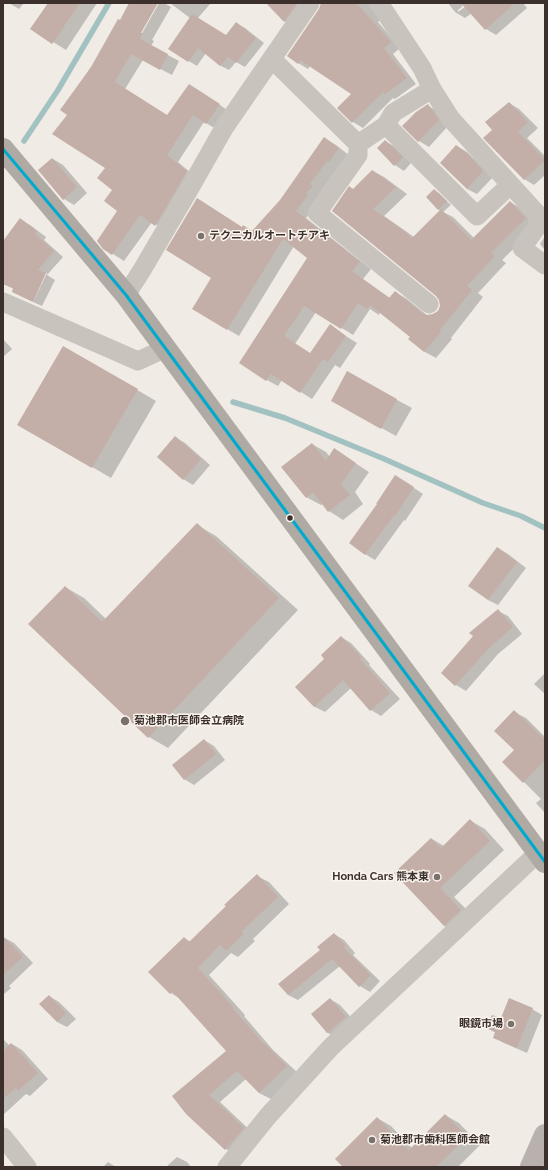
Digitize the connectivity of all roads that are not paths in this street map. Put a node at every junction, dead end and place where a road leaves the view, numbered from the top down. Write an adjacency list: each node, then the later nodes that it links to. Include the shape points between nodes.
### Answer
1 (310, 3): 3 (street)
2 (379, 3): 4 (street, via 422,68)
3 (272, 59): 6 (street); 10 (street, via 224,128)
4 (432, 89): 5 (street, via 393,113); 8 (street, via 451,119)
5 (386, 125): 6 (street); 8 (street, via 477,216)
6 (358, 144): 12 (street, via 358,154 317,213)
7 (3, 149): 10 (highway)
8 (510, 185): 9 (street, via 539,216 537,227 522,248)
9 (545, 265)
10 (126, 295): 13 (highway)
11 (3, 302): 13 (street, via 138,361)
12 (429, 304)
13 (166, 348): 14 (highway)
14 (542, 857): 18 (street, via 331,1047 268,1116)
15 (545, 1135): 19 (main road)
16 (3, 1137): 17 (street)
17 (27, 1167)
18 (228, 1167)
19 (531, 1167)

